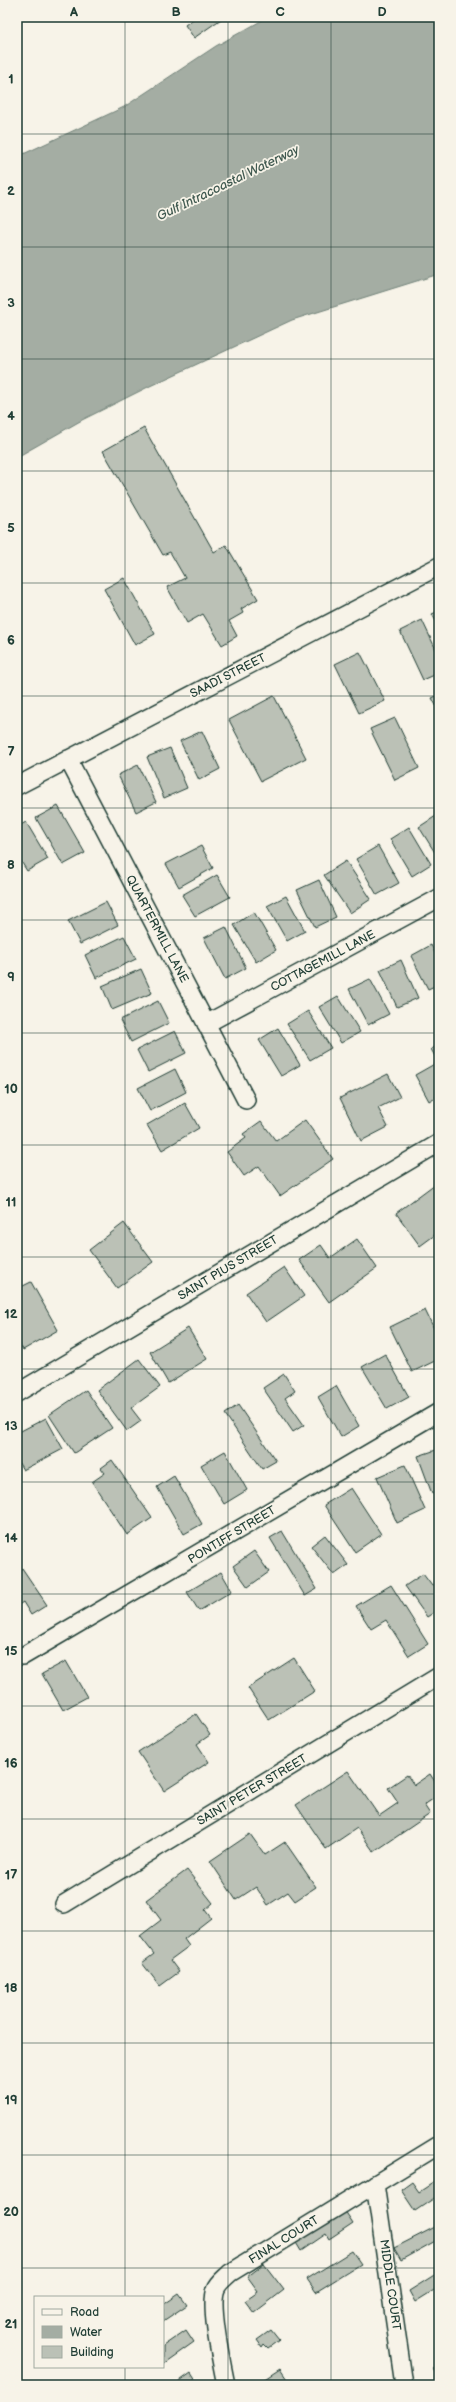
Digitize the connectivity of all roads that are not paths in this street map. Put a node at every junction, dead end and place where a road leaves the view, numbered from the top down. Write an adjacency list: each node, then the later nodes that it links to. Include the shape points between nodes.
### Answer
1 (439, 566): 2 (street, SAADI STREET)
2 (68, 759): 3 (street, SAADI STREET); 5 (street, QUARTERMILL LANE)
3 (17, 786)
4 (439, 898): 5 (street, COTTAGEMILL LANE)
5 (206, 1024): 6 (street, QUARTERMILL LANE)
6 (246, 1100)
7 (439, 1143): 8 (street, SAINT PIUS STREET)
8 (17, 1393)
9 (439, 1412): 10 (street, PONTIFF STREET)
10 (23, 1656)
11 (439, 1676): 12 (street, SAINT PETER STREET)
12 (64, 1904)
13 (439, 2145): 14 (street, FINAL COURT)
14 (375, 2184): 15 (street, FINAL COURT, via 230,2273 221,2282 216,2290 214,2312); 16 (street, MIDDLE COURT)
15 (226, 2385)
16 (404, 2385)

